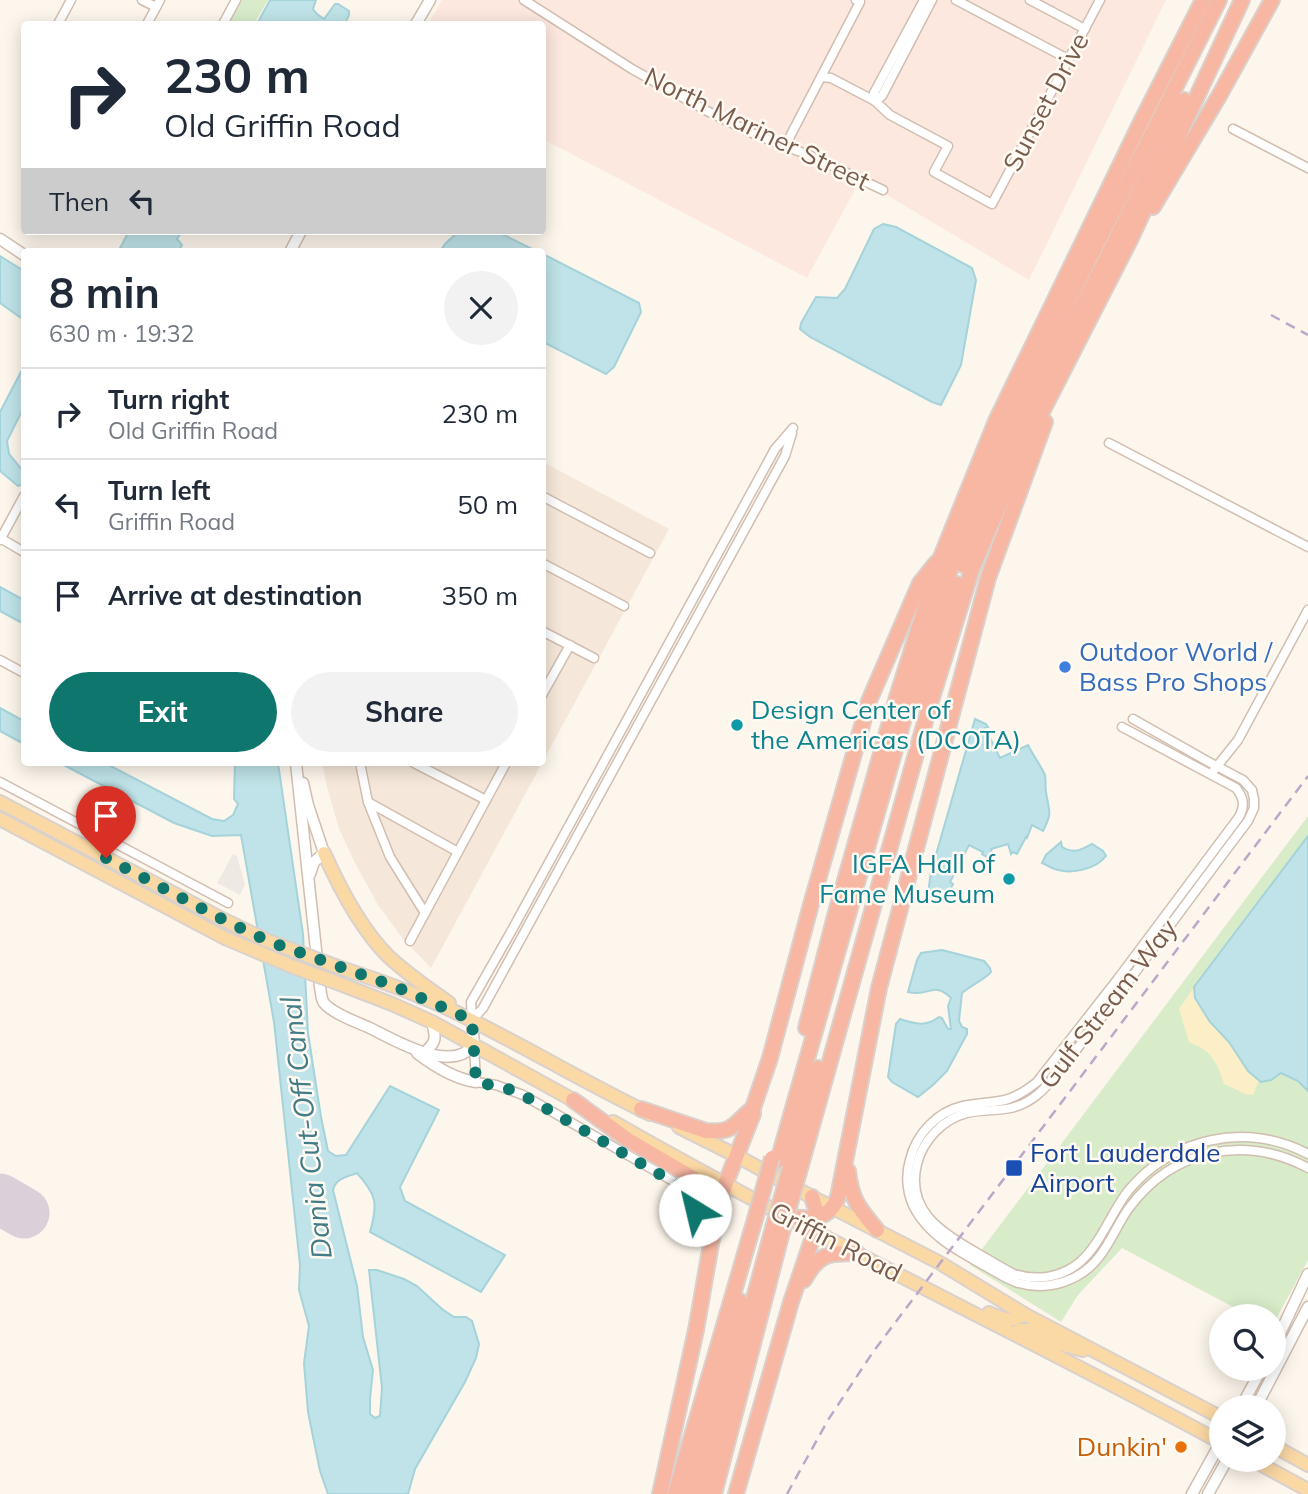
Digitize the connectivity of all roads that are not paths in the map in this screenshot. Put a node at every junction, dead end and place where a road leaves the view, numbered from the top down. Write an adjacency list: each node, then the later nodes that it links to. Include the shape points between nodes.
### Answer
1 (71, 0): 18 (street)
2 (142, 0): 17 (street)
3 (236, 0): 20 (street)
4 (430, 0): 21 (street)
5 (524, 0): 29 (street, North Mariner Street, via 660,85)
6 (924, 0): 27 (street, via 874,93)
7 (932, 0): 27 (street, via 882,96)
8 (956, 0): 24 (street)
9 (1030, 0): 22 (street)
10 (1100, 0): 22 (street, Sunset Drive)
11 (1203, 0): 43 (highway, via 996,421)
12 (1220, 0): 85 (highway, via 1008,421 935,609)
13 (1232, 0): 26 (highway)
14 (1242, 0): 23 (highway)
15 (1272, 0): 33 (highway, via 1179,165)
16 (858, 1): 25 (street)
17 (158, 4): 19 (street)
18 (60, 21)
19 (149, 21)
20 (225, 21)
21 (418, 21)
22 (1085, 29): 24 (street, Sunset Drive)
23 (1228, 30): 26 (highway); 33 (highway)
24 (1068, 59): 27 (street, Sunset Drive, via 992,204 934,172 948,146 890,115)
25 (821, 77): 27 (street); 29 (street)
26 (1185, 97): 85 (highway, via 1019,427 963,566)
27 (875, 101)
28 (1233, 129): 30 (street)
29 (785, 146): 31 (street, North Mariner Street)
30 (1308, 168)
31 (883, 190)
32 (0, 239): 34 (street)
33 (1129, 240): 35 (highway)
34 (21, 253)
35 (1066, 365): 84 (highway, via 988,578 879,988); 85 (highway, via 1024,447 972,569)
36 (1109, 443): 40 (street)
37 (546, 498): 42 (street)
38 (21, 501): 39 (street)
39 (0, 539): 41 (street)
40 (1308, 547)
41 (21, 550)
42 (650, 553)
43 (941, 557): 80 (highway, via 920,583 869,701); 85 (highway, via 835,916)
44 (546, 565): 45 (street)
45 (624, 606)
46 (1308, 610): 60 (street, via 1238,740)
47 (546, 633): 48 (street)
48 (570, 645): 49 (street); 52 (street)
49 (594, 658)
50 (0, 660): 51 (street)
51 (21, 671)
52 (546, 688)
53 (1133, 719): 60 (street, Gulf Stream Way)
54 (1122, 727): 61 (street, Gulf Stream Way)
55 (297, 766): 69 (street)
56 (298, 766): 68 (street)
57 (361, 766): 65 (street)
58 (420, 766): 63 (street)
59 (504, 766): 63 (street)
60 (1217, 767): 61 (street); 82 (street, Gulf Stream Way, via 1252,790 1254,808 1248,821 1049,1084 1014,1108 964,1114 940,1127 920,1156 916,1191 928,1218 942,1231 1014,1274 1044,1278 1080,1262 1137,1181 1182,1149 1221,1138 1250,1137)
61 (1211, 775): 86 (street, Gulf Stream Way, via 1241,794 1239,817 1037,1082 1005,1100 959,1107 926,1129 909,1162 911,1199 922,1220 946,1242 1011,1280 1049,1286 1074,1278 1094,1263 1137,1198 1187,1161 1213,1152 1242,1150 1285,1157)
62 (0, 782): 70 (street)
63 (486, 800): 67 (street)
64 (0, 802): 73 (main road, Griffin Road, bridge, via 224,920)
65 (368, 802): 67 (street); 71 (street, via 390,857)
66 (0, 819): 74 (main road, Griffin Road, bridge, via 225,938)
67 (458, 852): 71 (street)
68 (324, 853): 69 (street, via 314,862); 73 (main road, via 343,893 380,947)
69 (309, 878): 76 (street, via 324,1003)
70 (228, 903)
71 (425, 913): 72 (street)
72 (410, 941)
73 (472, 1020): 73 (street, via 483,1008 785,456 793,428 775,449 471,1002); 75 (street); 81 (main road, Griffin Road)
74 (432, 1023): 75 (main road, Griffin Road); 77 (street, via 435,1040)
75 (474, 1045): 77 (street, via 460,1054); 78 (street); 79 (main road, Griffin Road)
76 (408, 1047): 77 (street); 78 (street, via 449,1073)
77 (424, 1053)
78 (476, 1082): 91 (street, via 523,1095 673,1181 692,1198)
79 (573, 1100): 87 (main road, Griffin Road); 95 (highway, via 628,1140 693,1178 709,1197)
80 (753, 1108): 81 (highway, via 734,1125 716,1131); 83 (highway)
81 (641, 1110): 83 (main road, Griffin Road)
82 (1308, 1154)
83 (737, 1156): 87 (highway); 88 (main road, Griffin Road)
84 (846, 1159): 89 (highway); 94 (highway, via 853,1197)
85 (785, 1165): 93 (highway, bridge); 93 (highway, bridge)
86 (1308, 1168)
87 (726, 1185): 90 (main road, Griffin Road); 95 (highway)
88 (813, 1197): 89 (main road, Griffin Road); 92 (highway)
89 (834, 1208): 92 (highway); 94 (main road, Griffin Road)
90 (788, 1217): 92 (highway)
91 (695, 1219)
92 (816, 1224): 96 (main road, Griffin Road); 98 (highway)
93 (768, 1225): 115 (highway); 116 (highway); 117 (highway); 118 (highway)
94 (877, 1230): 101 (main road, Griffin Road)
95 (714, 1232): 114 (highway)
96 (857, 1252): 98 (highway, via 838,1252 817,1261); 99 (main road, Griffin Road)
97 (1308, 1274): 102 (street)
98 (791, 1302): 119 (highway)
99 (956, 1304): 101 (main road, via 971,1304 1009,1320); 103 (main road, Griffin Road)
100 (1308, 1307): 105 (street)
101 (1024, 1314): 104 (main road, Griffin Road)
102 (1286, 1321)
103 (1015, 1334): 104 (main road, via 1030,1330 1059,1344); 107 (main road, Griffin Road)
104 (1100, 1354): 106 (main road, Griffin Road)
105 (1262, 1395)
106 (1209, 1411)
107 (1209, 1436)
108 (1286, 1453): 110 (main road)
109 (1209, 1464): 120 (street)
110 (1308, 1465)
111 (1220, 1472): 121 (street)
112 (1275, 1472): 113 (main road)
113 (1308, 1490)
114 (660, 1494)
115 (674, 1494)
116 (688, 1494)
117 (701, 1494)
118 (714, 1494)
119 (736, 1494)
120 (1192, 1494)
121 (1208, 1494)

